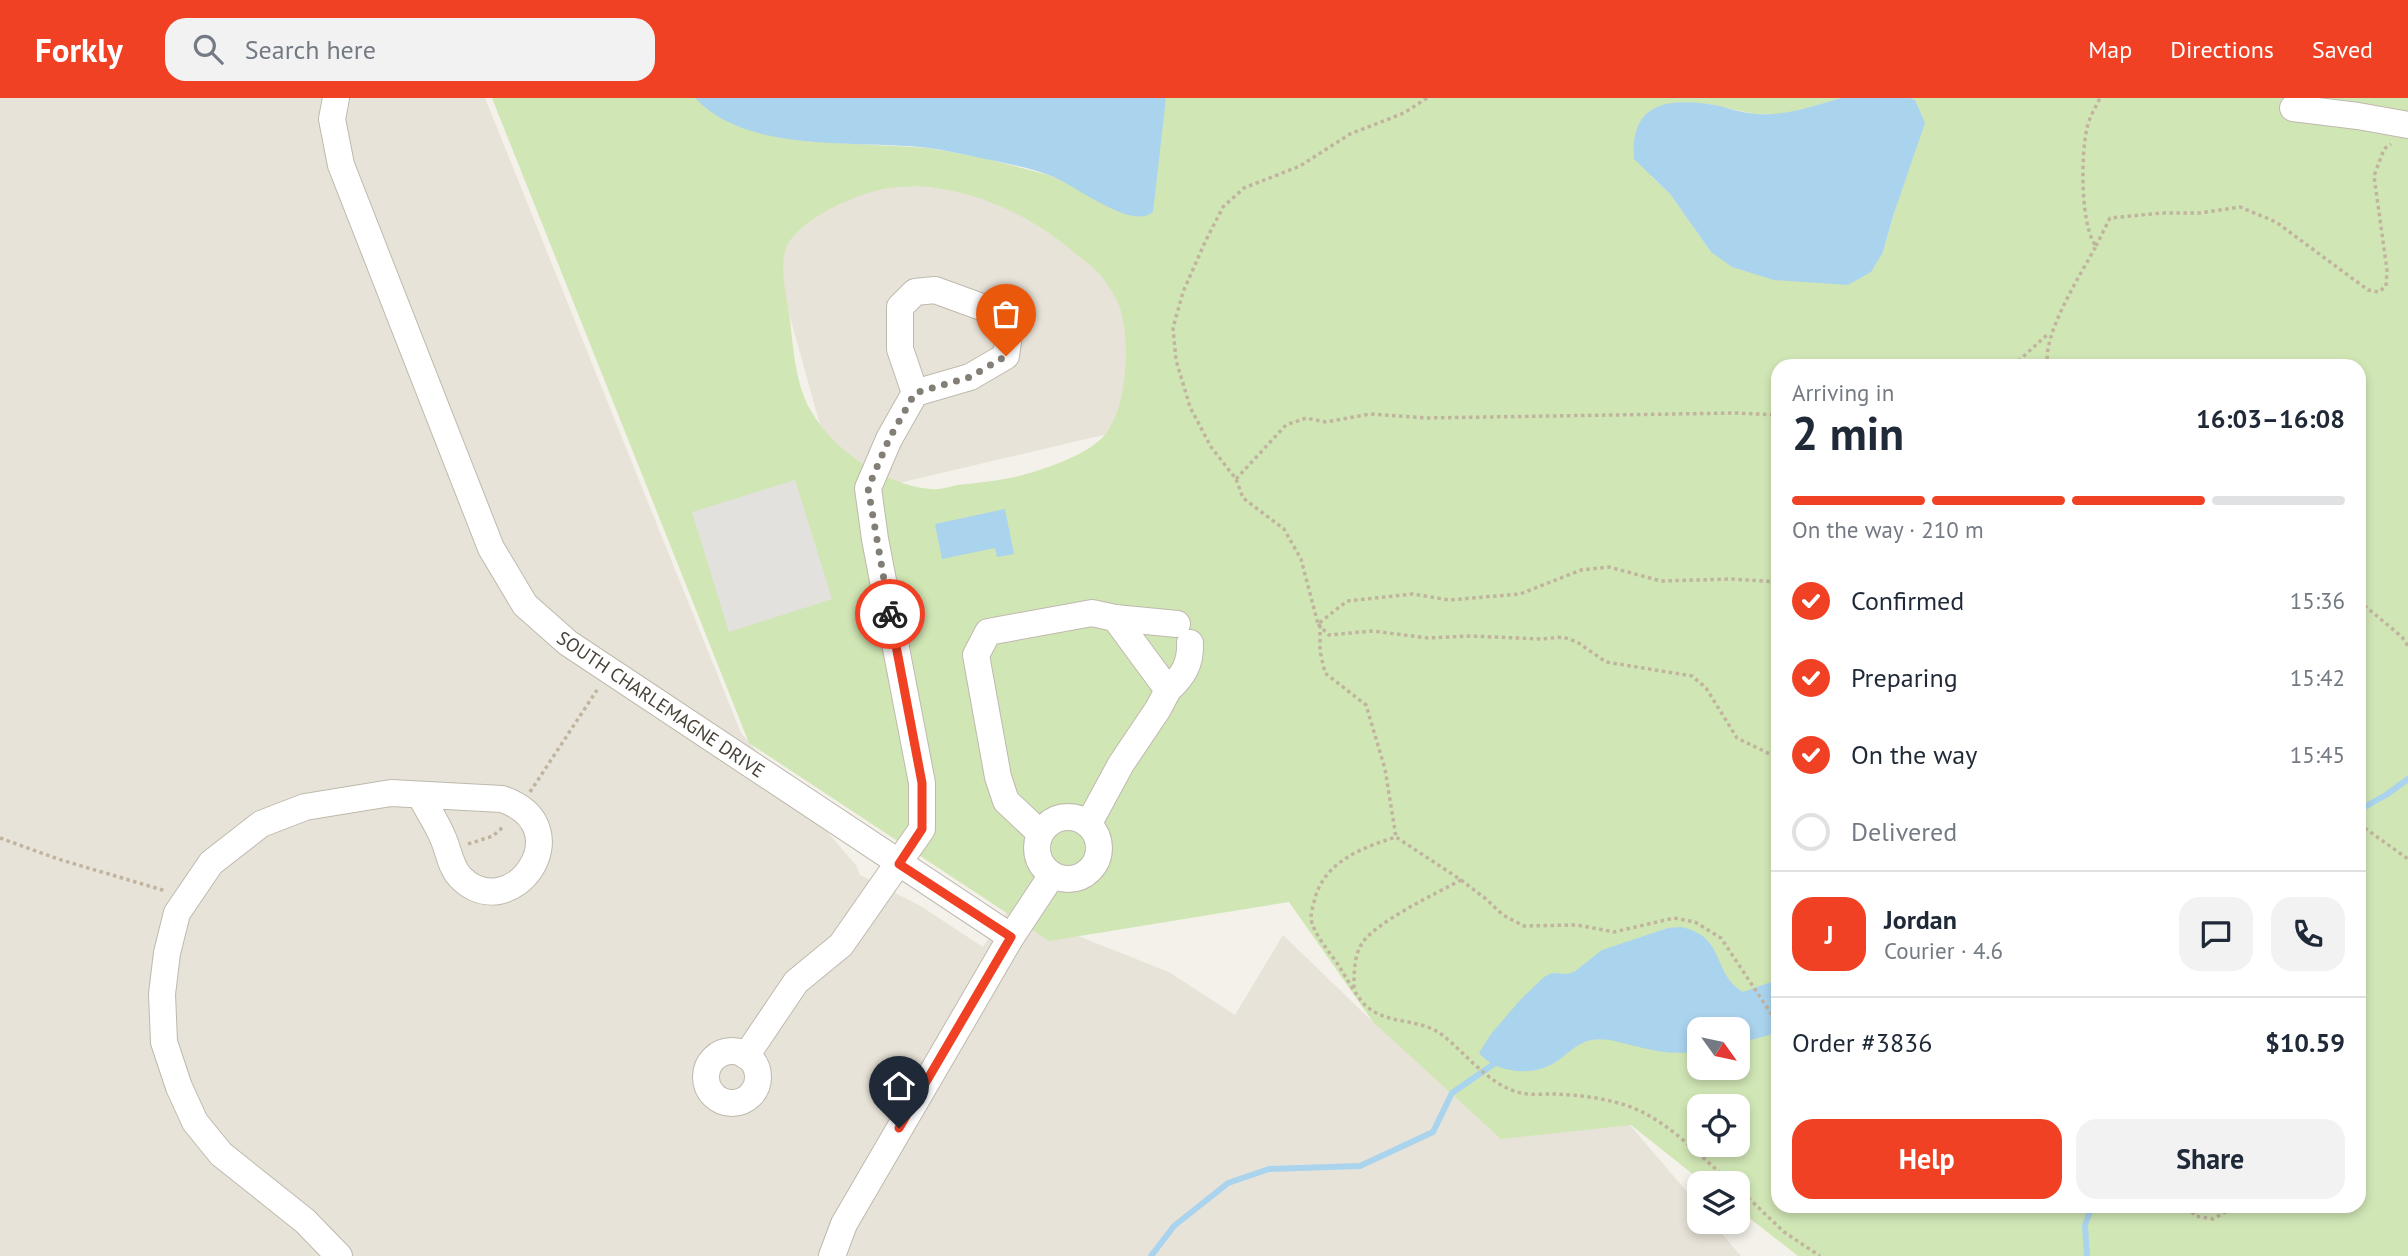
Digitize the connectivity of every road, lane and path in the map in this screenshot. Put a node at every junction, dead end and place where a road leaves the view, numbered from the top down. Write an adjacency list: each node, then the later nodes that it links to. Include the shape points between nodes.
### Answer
1 (336, 98): 31 (street, SOUTH CHARLEMAGNE DRIVE, via 332,120 341,165 491,548 525,605 568,643)
2 (1427, 98): 12 (path, via 1404,113 1350,134 1300,166 1244,188 1223,207 1205,242 1182,292 1173,328 1176,360 1190,407 1211,447)
3 (2100, 98): 6 (path, via 2087,125 2083,148 2086,224)
4 (2292, 108): 5 (street, via 2358,116)
5 (2400, 134): 6 (path, via 2384,149 2374,176 2387,270 2386,286 2379,292 2368,290 2276,222 2240,207 2110,218)
6 (2096, 246): 7 (path)
7 (2051, 332): 8 (path); 9 (path)
8 (2021, 359)
9 (2046, 359)
10 (915, 393): 10 (street, via 970,377 1006,356 1009,335 998,313 935,290 915,292 900,307 900,349); 31 (street, via 868,488 922,783 922,829)
11 (1771, 414): 12 (path, via 1426,418 1370,414 1326,422 1306,418 1286,425)
12 (1236, 479): 16 (path, via 1243,498 1284,529 1301,559)
13 (1771, 582): 16 (path, via 1661,581 1609,567 1581,570 1520,594 1449,600 1413,594 1348,601)
14 (2366, 607): 17 (path)
15 (1115, 618): 19 (street); 19 (street, via 1183,634 1191,658 1182,677); 26 (street, via 1092,613 988,632 976,655 1006,801)
16 (1319, 625): 20 (path, via 1329,635 1373,631 1428,638 1563,637 1606,662 1692,676 1706,688 1737,738); 27 (path, via 1325,673 1366,705 1385,769)
17 (2408, 646)
18 (604, 680): 22 (path)
19 (1168, 690): 23 (street)
20 (1771, 755)
21 (420, 795): 21 (street, via 454,869 467,883 498,891 513,887 534,867 539,836 526,812 514,803); 34 (street, via 391,793 317,805 261,824 211,863)
22 (526, 798)
23 (1088, 823): 26 (street, via 1059,817); 32 (street, via 1099,841 1096,862 1072,879)
24 (506, 824): 29 (path, via 493,836)
25 (2366, 829): 30 (path)
26 (1040, 833): 32 (street, via 1036,849)
27 (1396, 837): 33 (path); 36 (path, via 1368,845 1337,863 1317,888 1311,918)
28 (0, 838): 34 (path)
29 (458, 848)
30 (2408, 859)
31 (899, 864): 35 (street, SOUTH CHARLEMAGNE DRIVE); 38 (street, via 841,945 785,996)
32 (1052, 875): 35 (street)
33 (1461, 880): 36 (path, via 1376,929 1360,945); 37 (path, via 1524,926 1577,925 1614,932 1674,919 1695,922 1721,938)
34 (188, 898): 43 (street, via 177,913 162,994 164,1042 179,1087 195,1122 221,1154 305,1221)
35 (1011, 937): 44 (street, via 844,1224)
36 (1354, 988): 39 (path, via 1365,1006 1381,1016 1428,1026 1442,1034 1466,1059 1505,1086 1521,1093 1581,1096 1631,1108 1673,1130)
37 (1771, 1014)
38 (746, 1056)
39 (1717, 1171)
40 (1750, 1199): 45 (path, via 1784,1232)
41 (2193, 1213): 42 (path, via 2213,1219)
42 (2224, 1213)
43 (339, 1256)
44 (832, 1256)
45 (1820, 1256)

